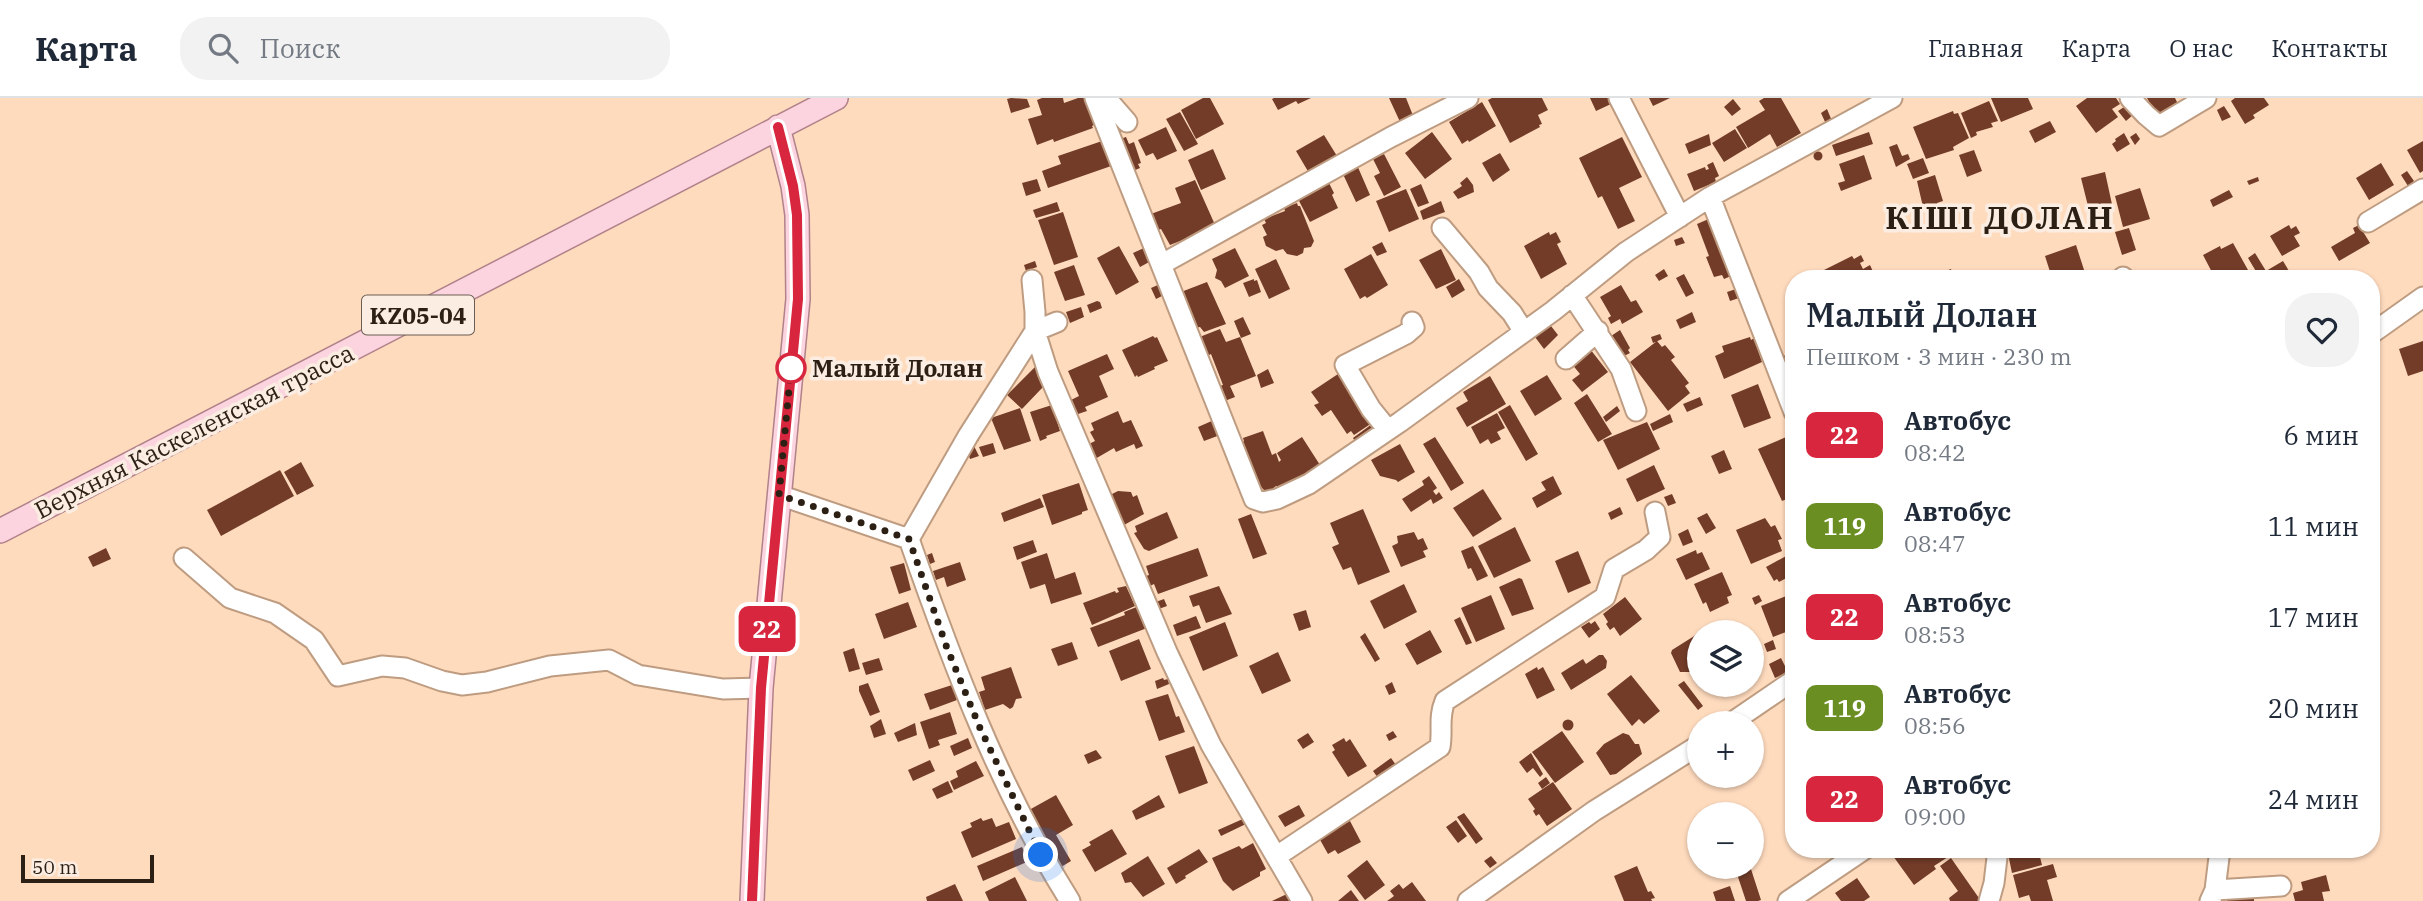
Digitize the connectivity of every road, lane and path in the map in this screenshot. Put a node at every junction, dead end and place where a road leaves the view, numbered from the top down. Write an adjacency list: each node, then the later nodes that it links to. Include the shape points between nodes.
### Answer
1 (836, 98): 9 (main road, Верхняя Каскеленская трасса / KZ05-04)
2 (1099, 98): 8 (street); 15 (street)
3 (1468, 98): 15 (street)
4 (1619, 98): 12 (street)
5 (1892, 98): 11 (street)
6 (2130, 98): 7 (street, via 2160,126)
7 (2206, 98)
8 (1127, 122)
9 (778, 127): 29 (main road, via 797,215 798,299); 31 (main road, Верхняя Каскеленская трасса / KZ05-04)
10 (2423, 189): 13 (street)
11 (1710, 197): 12 (street); 26 (street)
12 (1680, 217): 17 (street)
13 (2368, 222)
14 (1442, 228): 24 (street)
15 (1162, 264): 28 (street, via 1254,499 1277,499 1309,484)
16 (1032, 279): 22 (street)
17 (1572, 295): 23 (street); 24 (street)
18 (2423, 298): 21 (street)
19 (1057, 322): 22 (street)
20 (1412, 322): 28 (street, via 1415,327 1406,334 1345,365)
21 (2380, 328)
22 (1035, 331): 32 (street); 38 (street, via 1048,372 1167,652 1211,745)
23 (1598, 331): 25 (street); 27 (street, via 1621,369)
24 (1524, 332): 28 (street)
25 (1566, 359)
26 (1785, 389)
27 (1636, 411)
28 (1388, 430)
29 (779, 495): 32 (street); 35 (main road)
30 (1655, 512): 38 (street, via 1660,537 1614,569 1605,597 1445,701 1439,716 1440,747)
31 (0, 531)
32 (909, 539): 45 (street, via 947,648 997,767)
33 (184, 558): 35 (street, via 230,598 275,613 314,640 338,676 382,666 462,685 550,666 609,660 638,675 723,689)
34 (1785, 686): 36 (street)
35 (761, 688): 44 (main road)
36 (1749, 711)
37 (1687, 752): 47 (street)
38 (1277, 856): 46 (street)
39 (1852, 858): 48 (street)
40 (1997, 858): 49 (street)
41 (2218, 858): 43 (street)
42 (2281, 886): 43 (street)
43 (2212, 896)
44 (752, 901)
45 (1070, 901)
46 (1302, 901)
47 (1468, 901)
48 (1788, 901)
49 (1989, 901)

